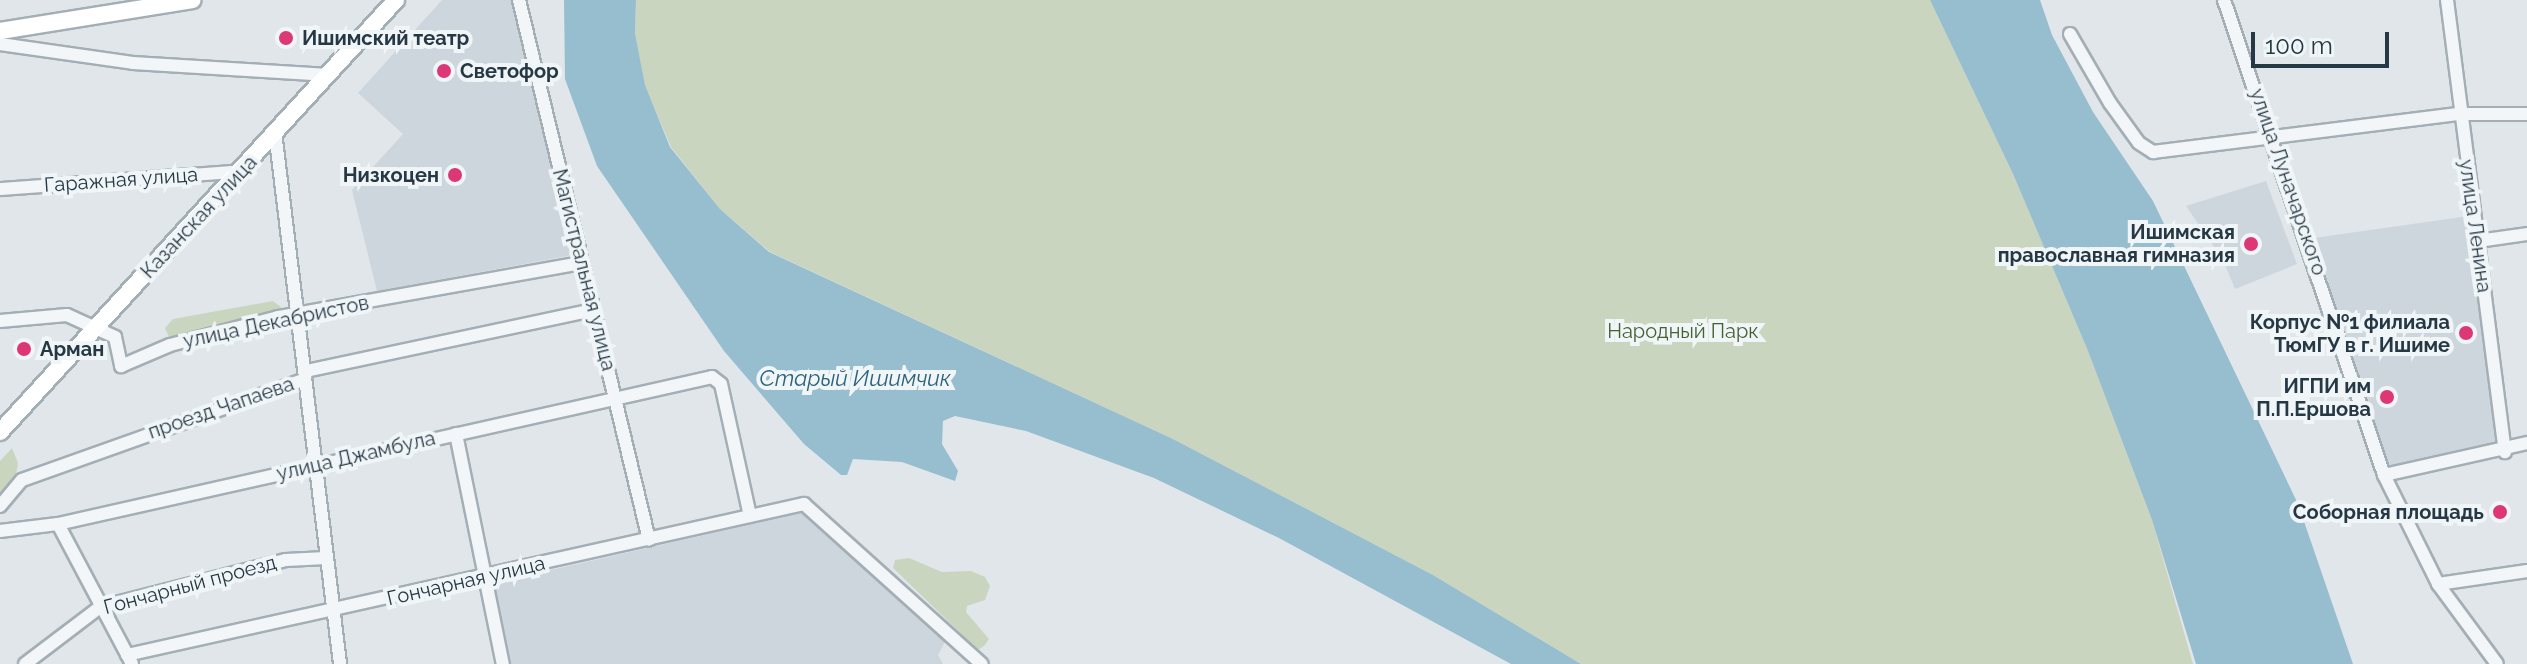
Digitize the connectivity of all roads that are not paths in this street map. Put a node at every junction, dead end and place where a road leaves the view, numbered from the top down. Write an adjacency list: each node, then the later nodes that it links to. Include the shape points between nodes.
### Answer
1 (193, 0): 6 (main road)
2 (396, 0): 9 (main road, Казанская улица)
3 (519, 0): 18 (street, Магистральная улица)
4 (2224, 0): 13 (street, улица Луначарского)
5 (2447, 0): 10 (street, улица Ленина)
6 (0, 31)
7 (2070, 34): 13 (street, via 2145,150 2255,136)
8 (0, 44): 9 (street, via 133,63)
9 (329, 75): 12 (main road, Казанская улица)
10 (2460, 114): 11 (street); 13 (street); 17 (street, улица Ленина)
11 (2527, 114)
12 (275, 132): 14 (main road, Казанская улица); 20 (street)
13 (2275, 140): 30 (street, улица Луначарского)
14 (243, 171): 15 (street, Гаражная улица); 22 (main road, Казанская улица)
15 (0, 189)
16 (2527, 234): 17 (street)
17 (2478, 241): 28 (street, улица Ленина)
18 (582, 263): 19 (street, Магистральная улица); 20 (street, улица Декабристов)
19 (594, 310): 23 (street, проезд Чапаева, via 306,371); 24 (street, Магистральная улица)
20 (297, 315): 22 (street, улица Декабристов, via 170,345 121,366 115,337); 23 (street)
21 (0, 321): 22 (street, via 67,315)
22 (97, 327): 25 (main road, Казанская улица)
23 (305, 379): 29 (street); 31 (street, проезд Чапаева, via 22,480)
24 (616, 401): 26 (street, улица Джамбула); 32 (street, улица Джамбула, via 712,377 721,384); 35 (street, Магистральная улица)
25 (0, 432)
26 (456, 434): 29 (street, улица Джамбула); 38 (street)
27 (2527, 443): 28 (street)
28 (2505, 452): 30 (street)
29 (315, 465): 33 (street, улица Джамбула); 36 (street)
30 (2384, 475): 39 (street, улица Луначарского)
31 (0, 506)
32 (750, 516): 35 (street, Гончарная улица); 46 (street, Гончарная улица, via 804,504)
33 (58, 524): 34 (street, улица Джамбула); 40 (street)
34 (0, 531)
35 (649, 540): 38 (street, Гончарная улица)
36 (326, 558): 40 (street, Гончарный проезд, via 286,560); 41 (street)
37 (2527, 571): 39 (street)
38 (484, 576): 41 (street, Гончарная улица); 45 (street)
39 (2438, 584): 47 (street, улица Луначарского)
40 (100, 607): 42 (street); 43 (street, Гончарный проезд)
41 (332, 612): 42 (street, Гончарная улица); 44 (street)
42 (130, 660)
43 (26, 664)
44 (340, 664)
45 (503, 664)
46 (982, 664)
47 (2497, 664)

